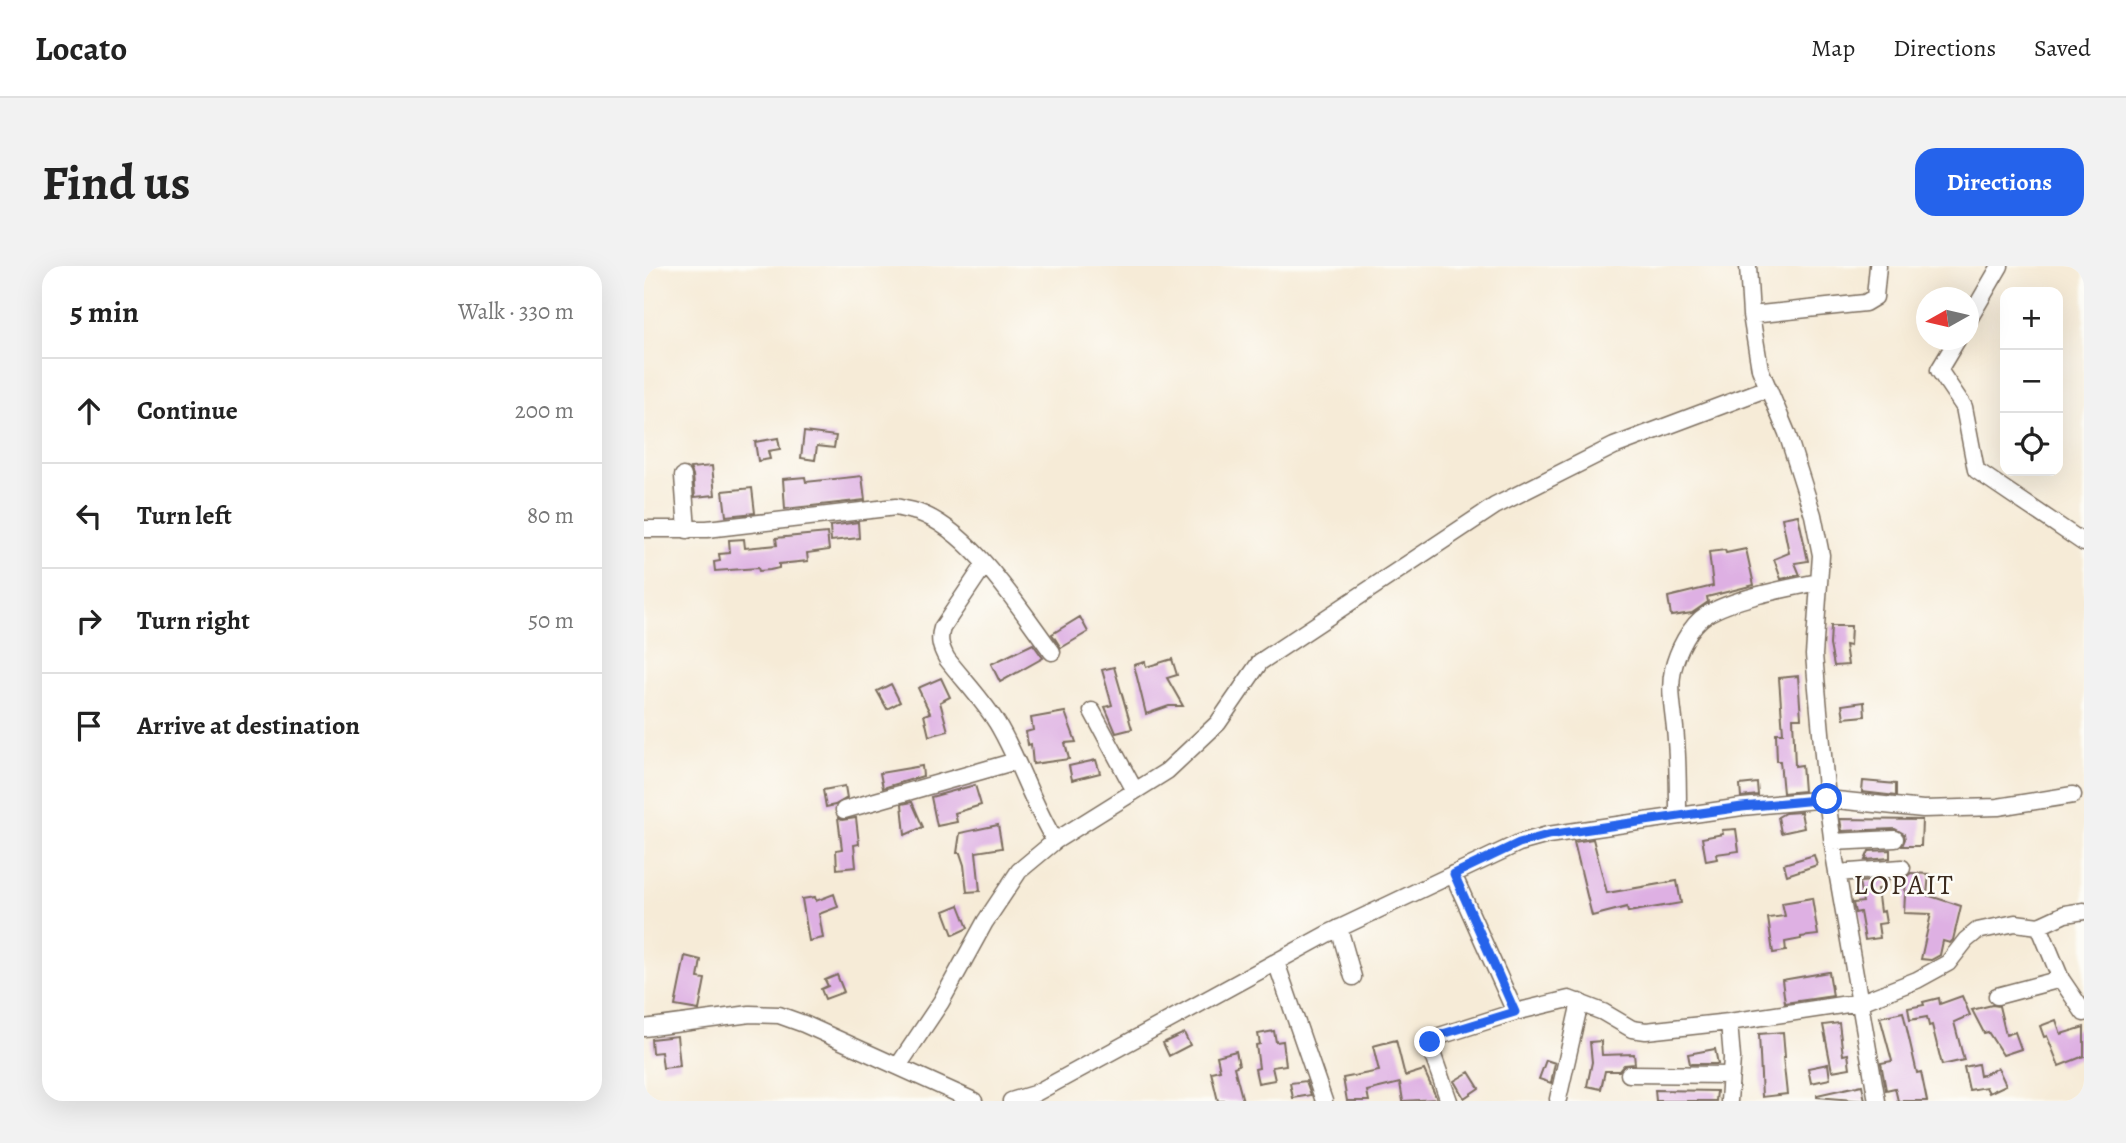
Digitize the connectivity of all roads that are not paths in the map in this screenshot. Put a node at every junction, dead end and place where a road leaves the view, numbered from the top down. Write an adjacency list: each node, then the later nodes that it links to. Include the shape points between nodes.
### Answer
1 (1748, 266): 5 (street)
2 (1878, 266): 5 (street, via 1875,297 1865,303)
3 (2000, 266): 4 (street)
4 (1979, 303)
5 (1751, 315): 7 (street)
6 (1951, 350): 11 (street, via 1939,370 1964,407 1976,470)
7 (1768, 388): 13 (street, via 1813,515 1821,555); 17 (street, via 1614,446 1495,506 1260,662 1218,723 1167,771)
8 (683, 477): 10 (street)
9 (644, 529): 10 (street)
10 (687, 530): 12 (street, via 896,508 937,522)
11 (2084, 543)
12 (985, 564): 14 (street); 16 (street, via 939,637 947,659 998,724)
13 (1819, 582): 19 (street, via 1814,655); 21 (street, via 1752,598 1706,615 1696,624 1673,670)
14 (1052, 652)
15 (1092, 711): 17 (street)
16 (1016, 761): 20 (street); 23 (street)
17 (1135, 791): 23 (street)
18 (2073, 795): 19 (street, via 1998,807 1933,809)
19 (1827, 799): 21 (street); 24 (street)
20 (844, 810)
21 (1678, 815): 27 (street, via 1548,835 1519,843)
22 (1895, 839): 24 (street)
23 (1055, 841): 41 (street, via 1019,871)
24 (1832, 842): 26 (street)
25 (1902, 868): 26 (street)
26 (1837, 873): 36 (street)
27 (1454, 874): 30 (street); 37 (street)
28 (2084, 911): 29 (street)
29 (2039, 926): 33 (street); 36 (street, via 2015,923 1977,931 1948,963)
30 (1339, 928): 31 (street); 32 (street)
31 (1276, 962): 46 (street, via 1034,1094); 47 (street)
32 (1353, 978)
33 (2061, 979): 34 (street); 38 (street)
34 (1997, 996)
35 (1580, 1002): 37 (street, via 1569,999); 39 (street, via 1632,1029 1646,1031); 44 (street)
36 (1861, 1002): 39 (street); 50 (street)
37 (1515, 1012): 48 (street, via 1430,1042)
38 (2084, 1013)
39 (1729, 1022): 43 (street)
40 (644, 1028): 41 (street, via 750,1014 779,1015)
41 (898, 1066): 45 (street)
42 (1629, 1074): 43 (street)
43 (1731, 1075): 49 (street)
44 (1558, 1099)
45 (969, 1100)
46 (1011, 1101)
47 (1324, 1101)
48 (1449, 1101)
49 (1729, 1101)
50 (1877, 1101)

